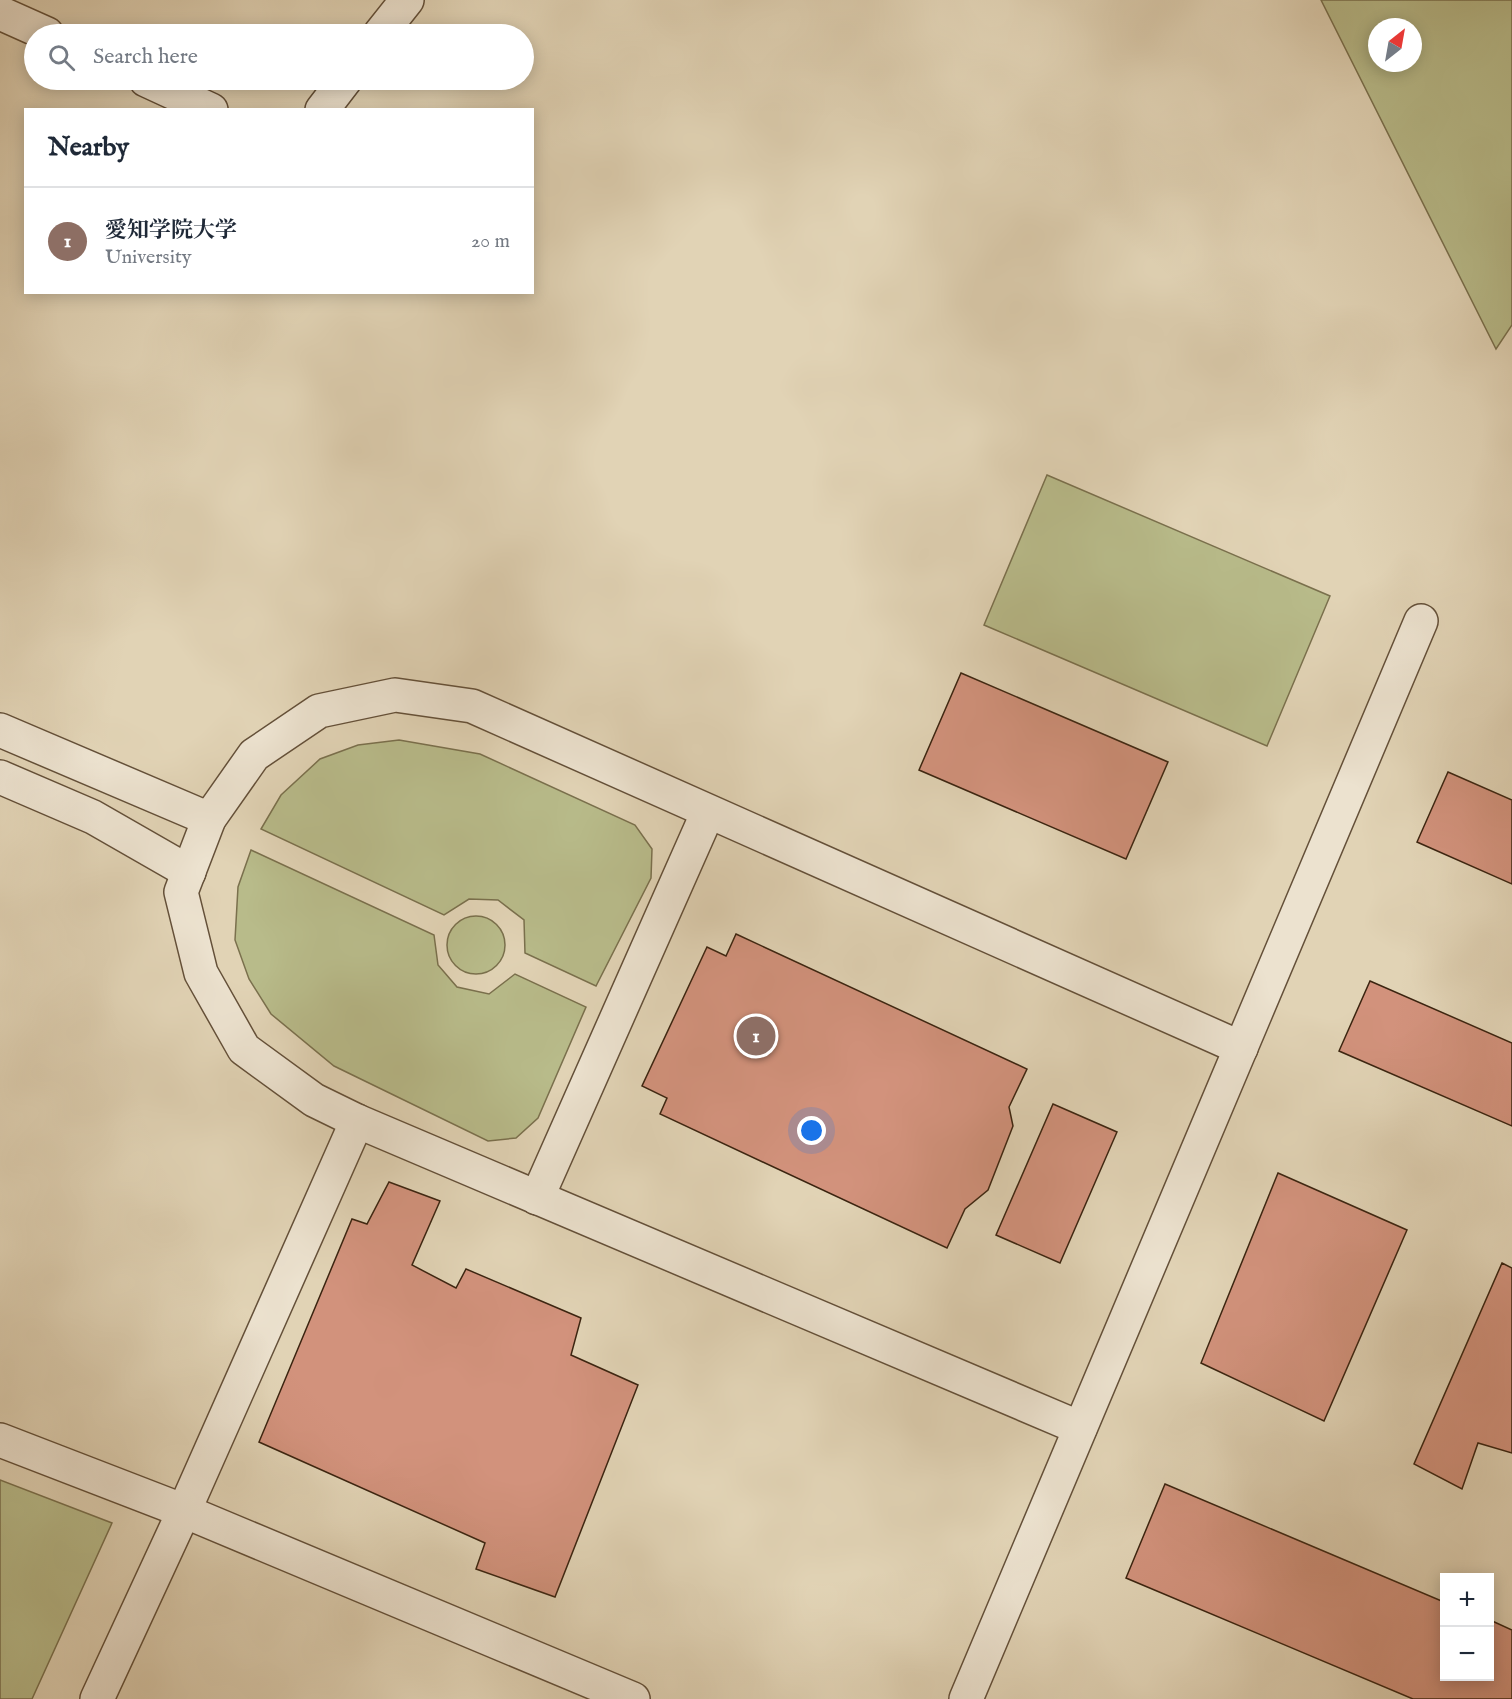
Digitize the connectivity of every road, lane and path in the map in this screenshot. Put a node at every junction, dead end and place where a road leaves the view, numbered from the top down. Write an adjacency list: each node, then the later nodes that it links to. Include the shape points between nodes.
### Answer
1 (407, 0): 4 (lane)
2 (0, 13): 3 (lane)
3 (25, 24)
4 (388, 24)
5 (168, 90): 7 (lane)
6 (337, 90): 8 (lane)
7 (208, 108)
8 (324, 108)
9 (1421, 621): 15 (lane)
10 (0, 730): 13 (lane)
11 (0, 777): 14 (lane, via 93,817)
12 (708, 812): 13 (lane, via 472,706 395,694 319,711 254,754); 15 (lane); 17 (lane)
13 (209, 819): 14 (lane)
14 (189, 872): 16 (lane, via 181,892 201,973 244,1049 314,1100)
15 (1240, 1048): 18 (lane)
16 (357, 1121): 17 (lane); 20 (lane)
17 (537, 1198): 18 (lane)
18 (1080, 1428): 23 (lane)
19 (0, 1440): 20 (lane)
20 (184, 1511): 21 (lane); 22 (lane)
21 (98, 1699)
22 (633, 1699)
23 (966, 1699)

